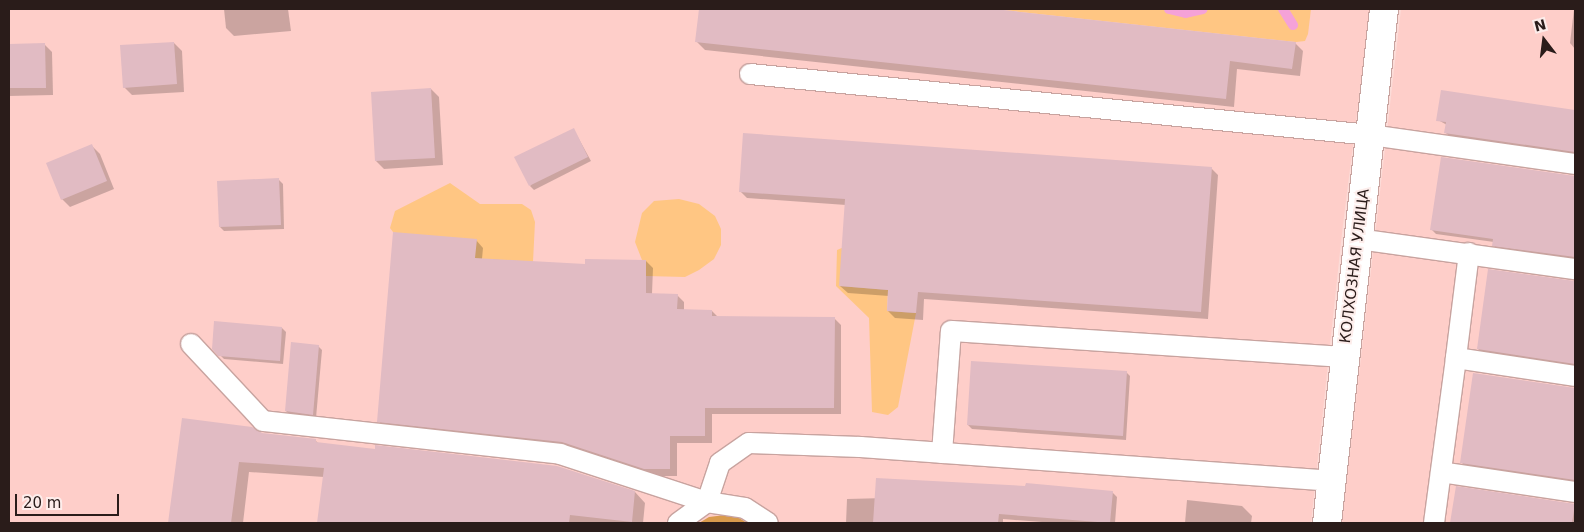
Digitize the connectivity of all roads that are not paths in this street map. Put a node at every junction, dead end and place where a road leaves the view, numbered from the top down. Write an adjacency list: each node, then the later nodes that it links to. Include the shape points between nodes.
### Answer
1 (1384, 9): 3 (street, КОЛХОЗНАЯ УЛИЦА)
2 (750, 74): 3 (lane)
3 (1371, 135): 4 (lane); 5 (street, КОЛХОЗНАЯ УЛИЦА)
4 (1575, 164)
5 (1358, 238): 6 (lane); 9 (street, КОЛХОЗНАЯ УЛИЦА)
6 (1469, 253): 7 (lane); 10 (lane)
7 (1575, 269)
8 (191, 344): 16 (lane, via 263,422 560,454)
9 (1345, 357): 12 (lane, via 951,331); 14 (street, КОЛХОЗНАЯ УЛИЦА)
10 (1456, 358): 11 (lane); 13 (lane)
11 (1575, 376)
12 (942, 453): 14 (lane); 16 (lane, via 750,443 720,463)
13 (1441, 472): 15 (lane); 20 (lane)
14 (1332, 482): 19 (street, КОЛХОЗНАЯ УЛИЦА)
15 (1575, 492)
16 (707, 502): 17 (lane); 18 (lane, via 745,508)
17 (678, 523)
18 (768, 523)
19 (1327, 523)
20 (1434, 523)

